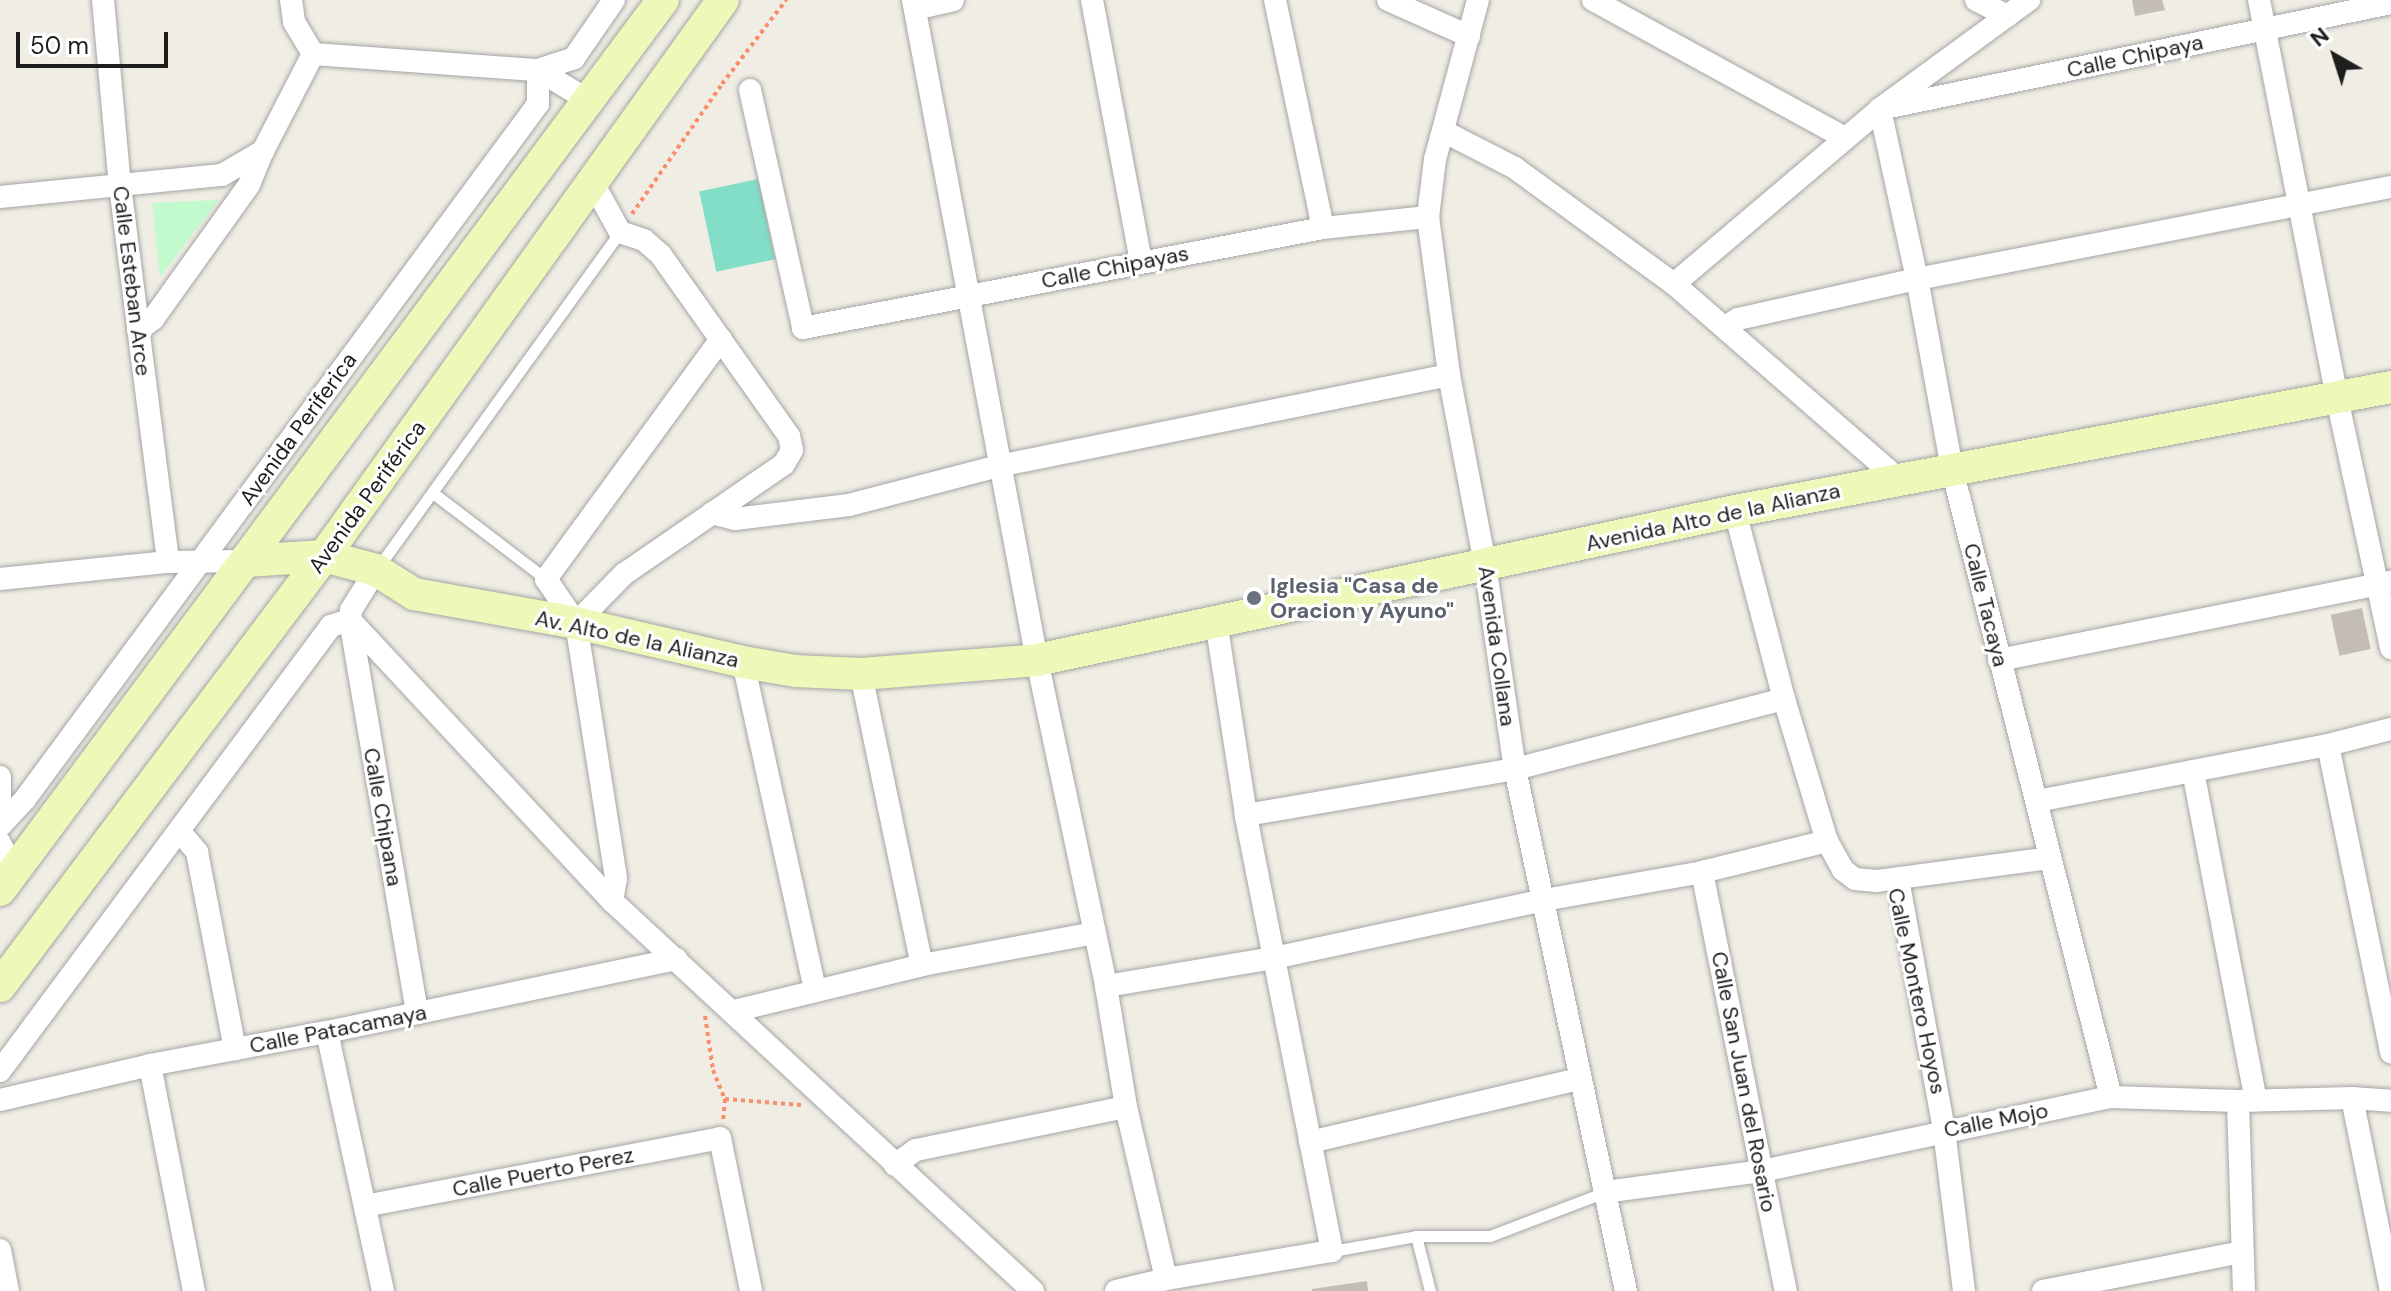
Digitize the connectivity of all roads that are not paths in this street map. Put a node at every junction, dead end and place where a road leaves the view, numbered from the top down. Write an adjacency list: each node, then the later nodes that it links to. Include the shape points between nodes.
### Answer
1 (103, 0): 29 (street, Calle Esteban Arce)
2 (291, 0): 20 (street, via 294,22)
3 (614, 0): 21 (street, via 574,58)
4 (663, 0): 23 (street)
5 (723, 0): 28 (street, Avenida Periférica)
6 (953, 0): 16 (street)
7 (1092, 0): 36 (street)
8 (1275, 0): 34 (street)
9 (1388, 0): 19 (street)
10 (1478, 0): 19 (street, Avenida Collana)
11 (1593, 0): 26 (street)
12 (1976, 0): 17 (street)
13 (2029, 0): 17 (street)
14 (2259, 0): 18 (street)
15 (2391, 3): 18 (street, Calle Chipaya)
16 (914, 4): 39 (street)
17 (2007, 16): 24 (street)
18 (2266, 29): 24 (street, Calle Chipaya); 32 (street)
19 (1469, 36): 25 (street, Avenida Collana)
20 (313, 54): 21 (street); 27 (street)
21 (538, 70): 23 (street); 55 (street, Avenida Periferica, via 538,104)
22 (750, 90): 39 (street, Calle Chipayas, via 803,328)
23 (588, 100): 53 (street)
24 (1880, 109): 26 (street); 37 (street, Calle Tacaya)
25 (1443, 131): 33 (street, Avenida Collana); 38 (street, via 1515,168)
26 (1845, 138): 38 (street)
27 (263, 151): 29 (street, via 222,175); 41 (street, via 249,185 153,319)
28 (593, 183): 35 (street); 52 (street, Avenida Periférica)
29 (120, 186): 31 (street); 41 (street, Calle Esteban Arce)
30 (2391, 187): 32 (street)
31 (0, 197)
32 (2300, 205): 37 (street); 45 (street)
33 (1428, 217): 34 (street, Calle Chipayas); 43 (street, Avenida Collana)
34 (1323, 228): 36 (street, Calle Chipayas)
35 (620, 232): 42 (street, via 644,240 661,255); 49 (lane)
36 (1141, 262): 39 (street, Calle Chipayas)
37 (1917, 279): 40 (street, via 1738,319); 47 (street, Calle Tacaya)
38 (1674, 284): 40 (street)
39 (969, 295): 46 (street)
40 (1725, 327): 48 (street)
41 (138, 330): 54 (street, Calle Esteban Arce)
42 (721, 339): 51 (street, via 789,436 792,450 784,464); 59 (street)
43 (1449, 375): 46 (street); 56 (street, Avenida Collana)
44 (2391, 387): 45 (street, Avenida Alto de la Alianza)
45 (2337, 398): 47 (street, Avenida Alto de la Alianza); 60 (street)
46 (1003, 465): 51 (street, via 849,505 735,519); 65 (street)
47 (1952, 469): 48 (street, Avenida Alto de la Alianza); 66 (street, Calle Tacaya)
48 (1898, 479): 50 (street, Avenida Alto de la Alianza)
49 (433, 493): 57 (lane); 59 (lane)
50 (1735, 511): 56 (street, Avenida Alto de la Alianza); 69 (street, Calle Montero Hoyos)
51 (712, 513): 63 (street, via 624,574)
52 (324, 556): 53 (street, Av. Alto de la Alianza); 57 (street, Av. Alto de la Alianza); 91 (street, Avenida Periférica)
53 (246, 561): 55 (street); 82 (street)
54 (168, 562): 55 (street); 58 (street)
55 (200, 562): 78 (street, Avenida Periferica)
56 (1485, 564): 62 (street, Avenida Alto de la Alianza); 72 (street, Avenida Collana)
57 (376, 570): 61 (street); 63 (street, Av. Alto de la Alianza, via 414,594)
58 (0, 579)
59 (546, 579): 63 (street)
60 (2385, 584): 64 (street); 66 (street)
61 (350, 620): 79 (street, via 331,626); 86 (street); 95 (street, Calle Chipana)
62 (1216, 621): 65 (street, Avenida Alto de la Alianza); 77 (street)
63 (576, 623): 67 (street, Av. Alto de la Alianza); 86 (street, via 616,878)
64 (2391, 648)
65 (1037, 660): 68 (street, Av. Alto de la Alianza); 87 (street)
66 (1999, 660): 75 (street, Calle Tacaya)
67 (743, 662): 68 (street, Av. Alto de la Alianza); 93 (street)
68 (861, 674): 90 (street)
69 (1784, 699): 72 (street); 80 (street, Calle Montero Hoyos)
70 (2391, 729): 71 (street)
71 (2328, 745): 73 (street); 98 (street)
72 (1515, 769): 77 (street); 85 (street, Avenida Collana)
73 (2193, 771): 75 (street); 105 (street)
74 (0, 777): 76 (street)
75 (2037, 801): 81 (street, Calle Tacaya)
76 (0, 814)
77 (1246, 815): 88 (street)
78 (0, 826)
79 (179, 831): 97 (street, via 197,852); 100 (street)
80 (1827, 841): 83 (street); 84 (street, Calle Montero Hoyos, via 1843,870 1855,879)
81 (2049, 858): 84 (street); 102 (street, Calle Tacaya)
82 (5, 868)
83 (1702, 872): 85 (street); 111 (street, Calle San Juan del Rosario)
84 (1898, 879): 108 (street, Calle Montero Hoyos)
85 (1544, 900): 88 (street); 101 (street, Avenida Collana)
86 (612, 901): 89 (street)
87 (1094, 933): 90 (street); 92 (street)
88 (1274, 958): 92 (street); 109 (street)
89 (676, 959): 94 (street); 95 (street, Calle Patacamaya)
90 (922, 965): 93 (street)
91 (0, 986)
92 (1106, 986): 107 (street)
93 (815, 989): 94 (street)
94 (734, 1011): 110 (street)
95 (417, 1013): 96 (street, Calle Patacamaya)
96 (327, 1032): 97 (street, Calle Patacamaya); 113 (street)
97 (235, 1049): 99 (street, Calle Patacamaya)
98 (2391, 1053)
99 (150, 1065): 104 (street, Calle Patacamaya); 120 (street)
100 (0, 1071)
101 (1579, 1079): 109 (street); 112 (street, Avenida Collana)
102 (2111, 1097): 105 (street, Calle Mojo); 108 (street, Calle Mojo)
103 (2352, 1098): 105 (street, Calle Mojo); 106 (street, Calle Mojo); 131 (street)
104 (0, 1100)
105 (2247, 1100): 117 (street)
106 (2391, 1101)
107 (1126, 1107): 110 (street, via 916,1150); 118 (street)
108 (1944, 1130): 111 (street, Calle Mojo); 128 (street, Calle Montero Hoyos)
109 (1310, 1142): 116 (street)
110 (895, 1165): 123 (street)
111 (1762, 1171): 112 (street, Calle Mojo); 127 (street, Calle San Juan del Rosario)
112 (1605, 1192): 114 (lane, via 1490,1236); 126 (street, Avenida Collana)
113 (365, 1206): 121 (street); 122 (street, Calle Puerto Perez, via 720,1138)
114 (1416, 1236): 116 (lane); 125 (lane)
115 (0, 1250): 119 (street)
116 (1332, 1251): 118 (street)
117 (2241, 1252): 129 (street); 130 (street)
118 (1166, 1279): 124 (street)
119 (4, 1286)
120 (194, 1291)
121 (383, 1291)
122 (751, 1291)
123 (1033, 1291)
124 (1116, 1291)
125 (1430, 1291)
126 (1626, 1291)
127 (1786, 1291)
128 (1964, 1291)
129 (2043, 1291)
130 (2244, 1291)
131 (2391, 1291)

